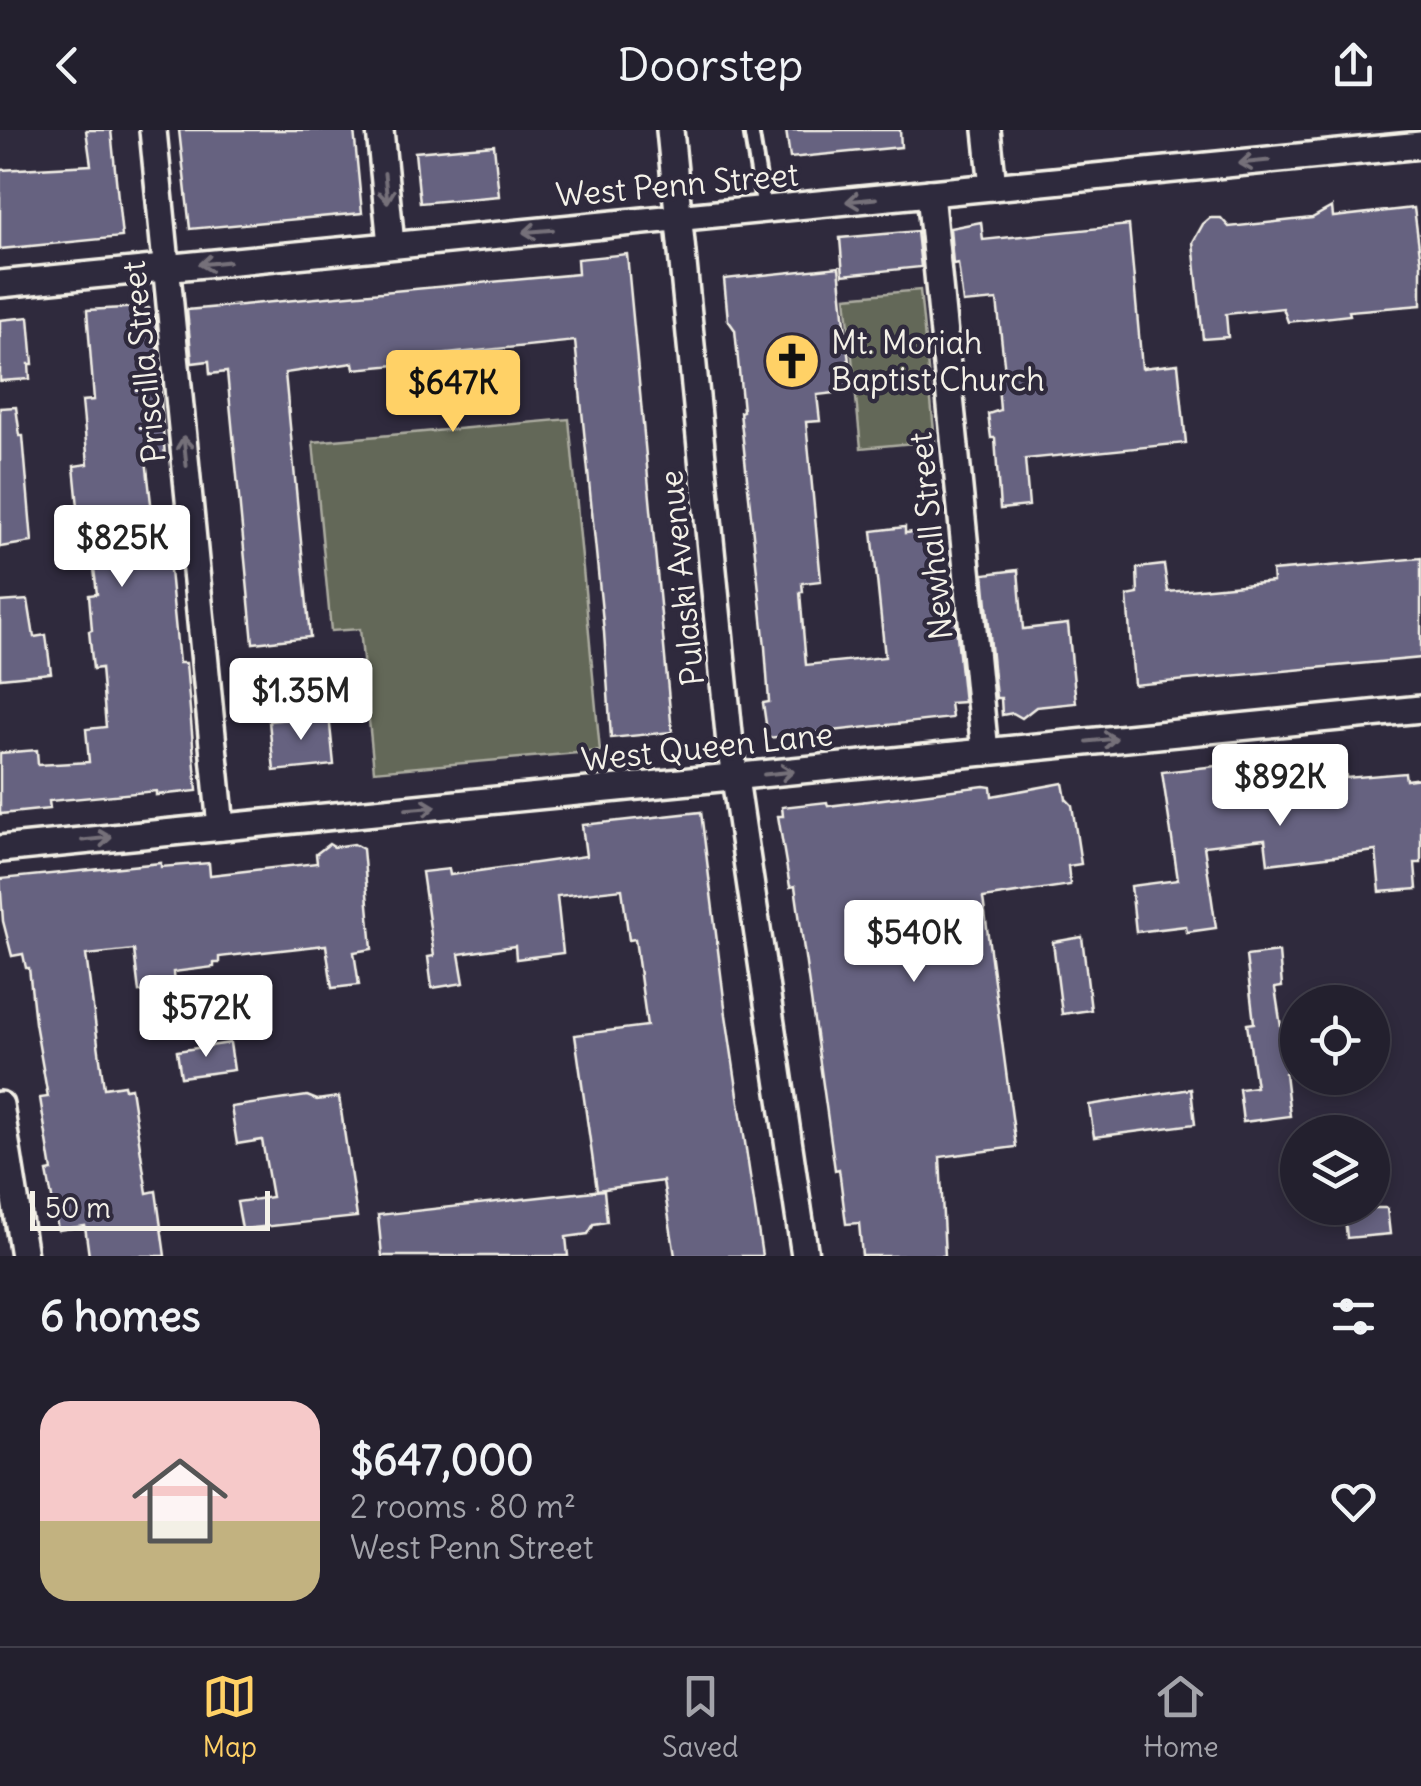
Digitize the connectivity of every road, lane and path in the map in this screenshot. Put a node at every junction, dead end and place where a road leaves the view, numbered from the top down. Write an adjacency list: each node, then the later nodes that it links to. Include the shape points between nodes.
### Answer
1 (154, 130): 12 (street, Priscilla Street)
2 (380, 130): 11 (street, one-way to 11)
3 (670, 130): 10 (street, Pulaski Avenue)
4 (751, 130): 9 (lane)
5 (987, 130): 7 (street)
6 (1421, 145): 7 (street, West Penn Street, one-way to 7)
7 (993, 187): 8 (street, West Penn Street)
8 (930, 193): 9 (street, West Penn Street, one-way to 9); 15 (street, Newhall Street)
9 (764, 210): 10 (street, West Penn Street)
10 (680, 218): 11 (street, West Penn Street, one-way to 11); 16 (street, Pulaski Avenue)
11 (391, 245): 12 (street, West Penn Street, one-way to 12)
12 (167, 268): 13 (street, West Penn Street); 17 (street, Priscilla Street, one-way to 12)
13 (0, 284)
14 (1421, 708): 15 (street, West Queen Lane, one-way to 14)
15 (986, 752): 16 (street, West Queen Lane, one-way to 15)
16 (735, 778): 17 (street, West Queen Lane, one-way to 16); 21 (street, Pulaski Avenue)
17 (221, 827): 18 (street, West Queen Lane, one-way to 17)
18 (0, 848)
19 (0, 1105): 20 (street)
20 (24, 1256)
21 (805, 1256)

